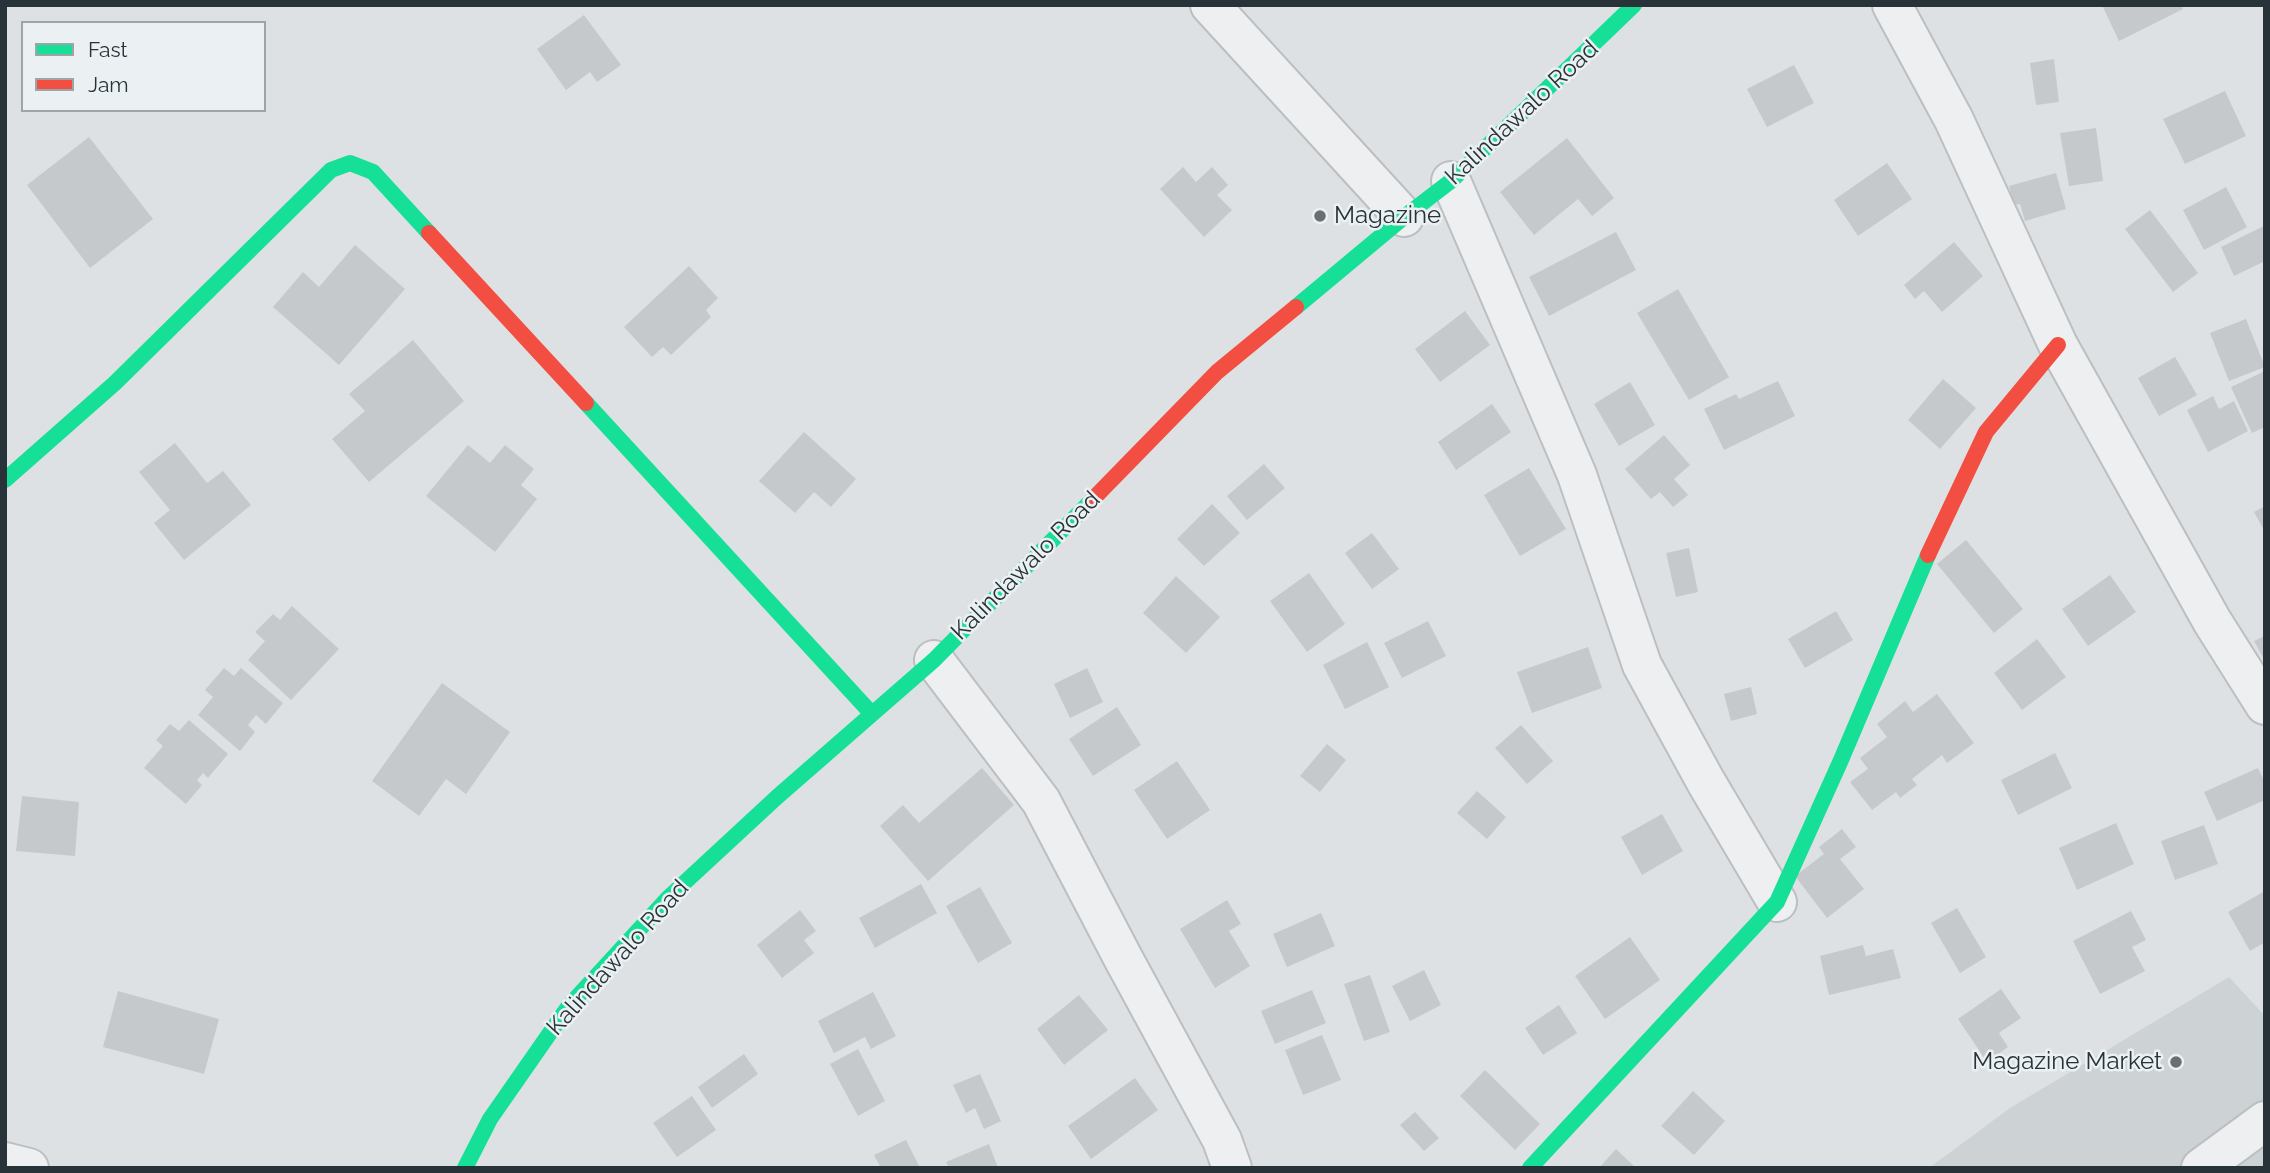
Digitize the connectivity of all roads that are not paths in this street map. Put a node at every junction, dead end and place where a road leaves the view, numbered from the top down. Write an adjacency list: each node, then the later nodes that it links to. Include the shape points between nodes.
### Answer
1 (1210, 5): 5 (street)
2 (1634, 5): 4 (street, Kalindawalo Road)
3 (1892, 5): 6 (street, via 1954,120)
4 (1451, 181): 5 (street, Kalindawalo Road); 11 (street, via 1577,475 1642,665)
5 (1404, 217): 8 (street, Kalindawalo Road, via 1217,372)
6 (2058, 345): 9 (street, via 2212,621); 11 (street, via 1986,432)
7 (5, 480): 10 (street, via 115,383 331,170 350,163 373,172)
8 (934, 660): 10 (street, Kalindawalo Road); 16 (street, via 1041,801 1222,1140)
9 (2265, 705)
10 (872, 714): 15 (street, Kalindawalo Road, via 669,897 568,1007 490,1119)
11 (1777, 902): 17 (street)
12 (2265, 1121): 18 (street)
13 (5, 1162): 14 (street)
14 (29, 1168)
15 (465, 1168)
16 (1232, 1168)
17 (1530, 1168)
18 (2201, 1168)

